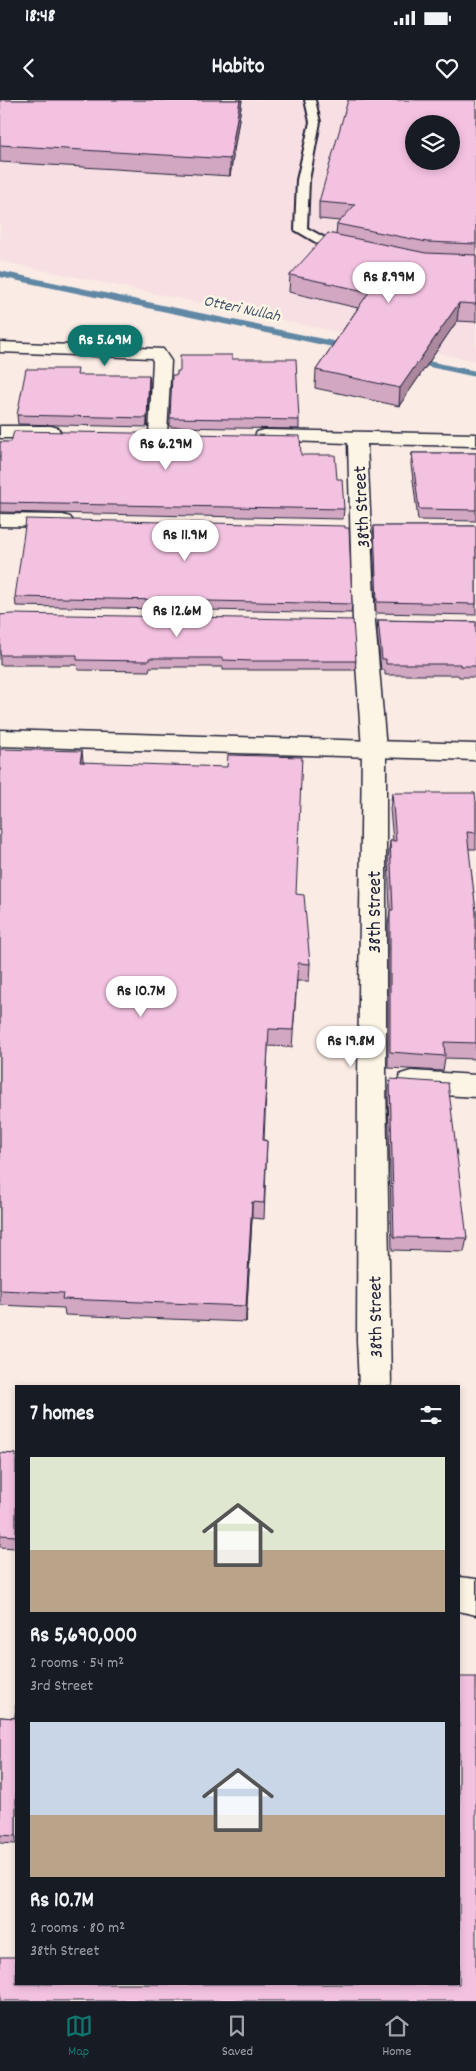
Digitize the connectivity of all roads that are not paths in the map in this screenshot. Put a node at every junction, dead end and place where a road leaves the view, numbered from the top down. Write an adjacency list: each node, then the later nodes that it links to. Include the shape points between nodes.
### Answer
1 (310, 100): 2 (lane, via 315,122 303,180 302,230 333,246)
2 (361, 252)
3 (0, 347): 7 (street, via 157,353 162,361)
4 (0, 432): 5 (street)
5 (69, 433)
6 (138, 434): 7 (street)
7 (158, 434): 8 (street)
8 (178, 435)
9 (247, 436): 10 (street)
10 (357, 438): 11 (street); 15 (street, 38th Street, via 364,622)
11 (476, 440)
12 (0, 520): 13 (street)
13 (78, 521)
14 (0, 738): 15 (street)
15 (374, 749): 16 (street); 17 (street, 38th Street)
16 (476, 752)
17 (372, 1080): 18 (street); 19 (street, 38th Street)
18 (476, 1086)
19 (375, 1385)
20 (460, 1594): 21 (street)
21 (476, 1597)

